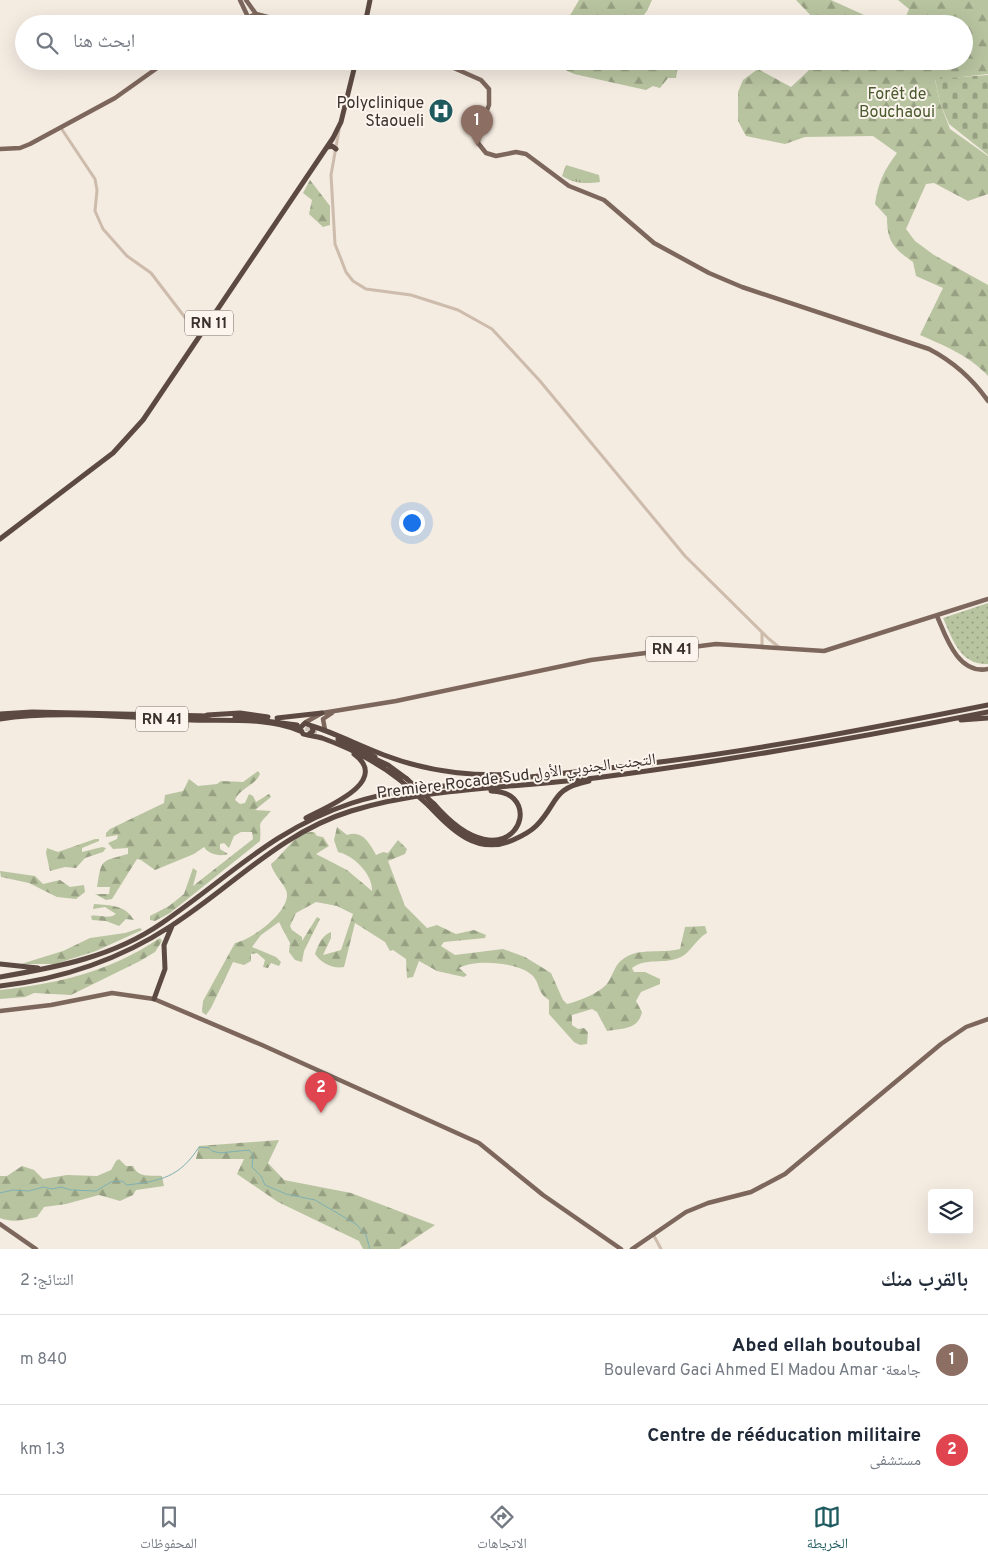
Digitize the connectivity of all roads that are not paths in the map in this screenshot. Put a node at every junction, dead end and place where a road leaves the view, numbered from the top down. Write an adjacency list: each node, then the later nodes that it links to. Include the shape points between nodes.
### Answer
1 (240, 0): 5 (main road)
2 (246, 0): 4 (main road)
3 (370, 0): 7 (highway)
4 (256, 14): 6 (main road)
5 (247, 15)
6 (260, 15)
7 (367, 15)
8 (154, 70): 12 (main road, via 115,98)
9 (354, 70): 11 (highway, RN 11)
10 (458, 70): 17 (main road, via 481,80 489,89 489,105 478,133 478,143 483,151 492,156 516,152 526,154 558,179 604,200 654,243 710,273 939,355 968,376)
11 (340, 122): 13 (highway, RN 11); 15 (street)
12 (60, 128): 14 (main road, via 20,148); 16 (street, via 95,179 95,211 103,229 127,256 151,273 190,324)
13 (327, 147): 15 (highway, via 332,146); 16 (highway, RN 11)
14 (0, 149)
15 (336, 150): 21 (street, via 331,174 335,244 353,281 366,289 411,295 458,310 479,320 507,343 685,556)
16 (202, 333): 18 (highway, RN 11, via 144,420 113,453)
17 (988, 401)
18 (0, 539)
19 (988, 599): 20 (main road, RN 41)
20 (937, 616): 23 (main road, RN 41, via 824,651); 24 (main road, via 958,658 976,669)
21 (762, 632): 22 (street); 23 (street)
22 (762, 648): 23 (main road, RN 41); 26 (main road, RN 41, via 716,644 590,660)
23 (784, 650)
24 (988, 669)
25 (988, 705): 47 (highway, Première Rocade Sud التجنب الجنوبي الأول, via 794,741)
26 (353, 709): 28 (main road); 30 (main road)
27 (0, 712): 31 (highway, RN 41)
28 (333, 712): 38 (main road, via 317,716); 39 (main road, via 323,719)
29 (988, 712): 34 (highway, Première Rocade Sud التجنب الجنوبي الأول)
30 (322, 713): 32 (highway, RN 41); 36 (main road)
31 (202, 716): 32 (highway, RN 41, via 240,713); 37 (highway, via 244,717)
32 (277, 718): 36 (highway, RN 41)
33 (988, 718): 34 (highway)
34 (948, 720): 48 (highway, Première Rocade Sud التجنب الجنوبي الأول, via 716,762)
35 (0, 721): 40 (highway, RN 41, via 23,717 237,720)
36 (305, 723): 38 (highway); 40 (highway)
37 (297, 725)
38 (312, 727): 39 (highway); 42 (highway); 46 (highway, via 318,734)
39 (325, 730): 45 (highway)
40 (300, 731): 42 (highway)
41 (319, 732): 43 (highway)
42 (308, 735): 44 (highway)
43 (352, 746): 45 (highway); 46 (highway)
44 (345, 748): 50 (highway, bridge, via 382,766); 51 (highway, via 361,761 364,771 360,785)
45 (410, 764): 47 (highway, via 492,776)
46 (388, 765): 50 (highway, bridge, via 407,779)
47 (618, 766): 51 (highway, Première Rocade Sud التجنب الجنوبي الأول, via 393,792 326,812)
48 (636, 772): 49 (highway, Première Rocade Sud التجنب الجنوبي الأول); 50 (highway, via 572,785 554,798 530,831 497,845 468,840 447,826)
49 (438, 794): 50 (highway, via 506,793 518,806 519,822 513,833 506,837 484,840 460,830); 52 (highway, Première Rocade Sud التجنب الجنوبي الأول, via 375,804 317,824 279,845)
50 (431, 805)
51 (279, 836): 56 (highway, Première Rocade Sud التجنب الجنوبي الأول, via 161,924 93,958)
52 (172, 926): 53 (highway, Première Rocade Sud التجنب الجنوبي الأول); 54 (highway)
53 (156, 935): 54 (highway, via 163,936); 58 (highway, Première Rocade Sud التجنب الجنوبي الأول, via 106,961 68,974)
54 (165, 942): 59 (highway, via 165,969)
55 (0, 964): 56 (highway)
56 (48, 969): 57 (highway, Première Rocade Sud التجنب الجنوبي الأول)
57 (0, 977)
58 (0, 986)
59 (154, 999): 60 (main road, via 112,993); 65 (main road, via 479,1143 543,1195)
60 (0, 1011)
61 (988, 1019): 63 (main road, via 941,1044 785,1174 751,1192 698,1207)
62 (0, 1224): 64 (main road)
63 (653, 1234): 66 (main road); 67 (street)
64 (36, 1249)
65 (622, 1249)
66 (632, 1249)
67 (661, 1249)

